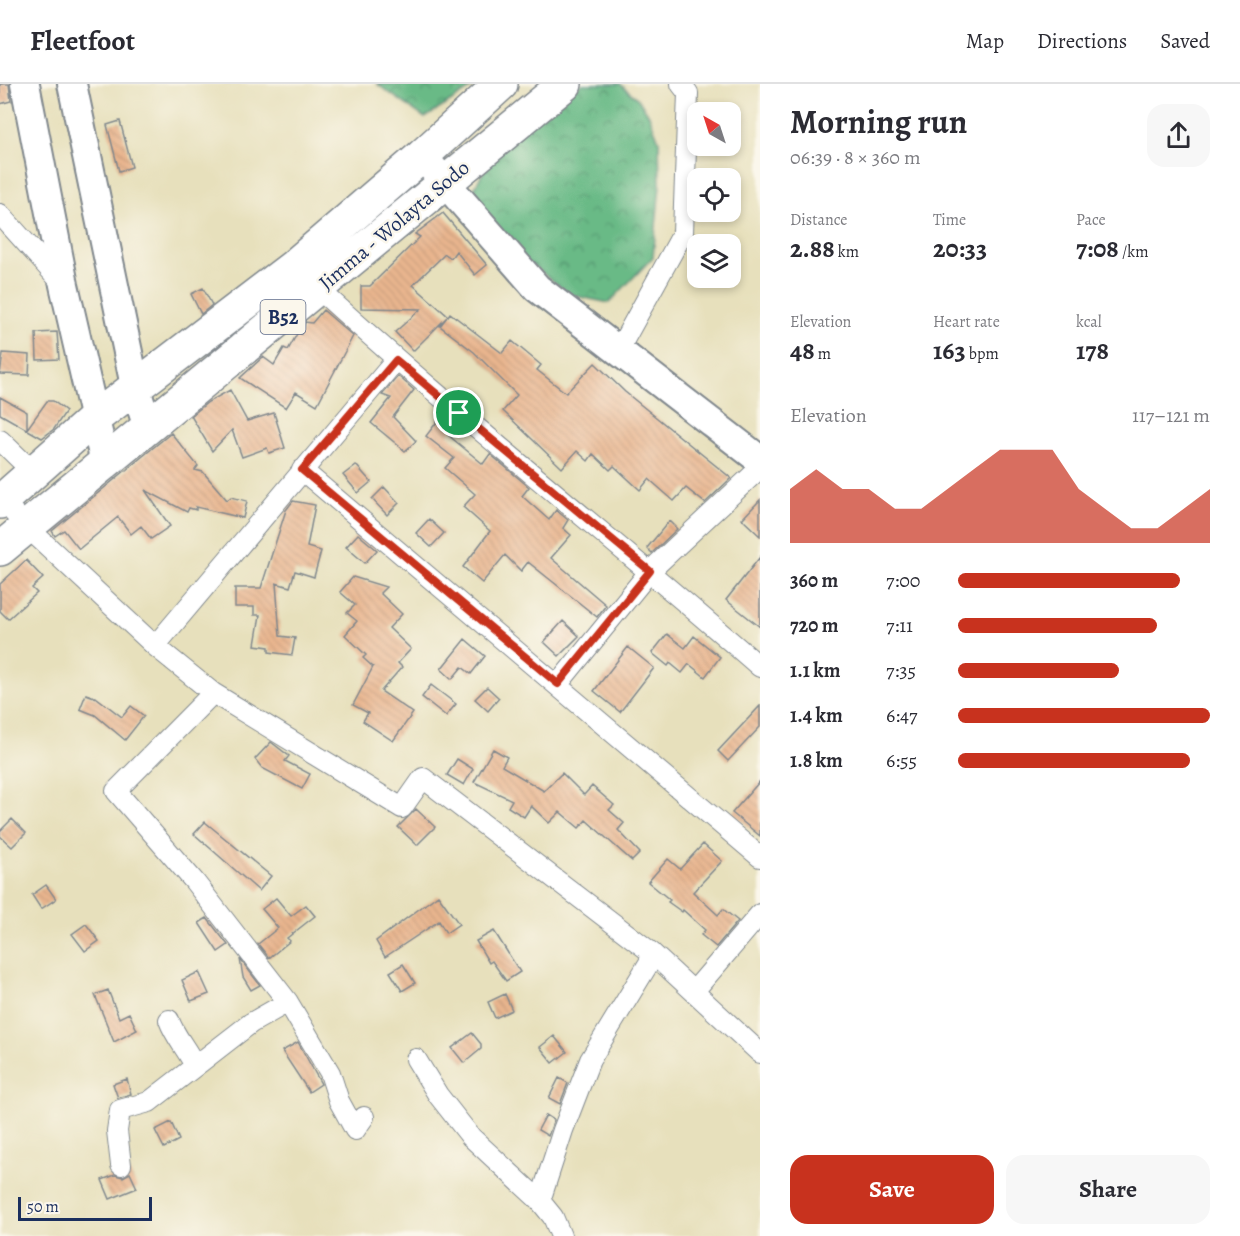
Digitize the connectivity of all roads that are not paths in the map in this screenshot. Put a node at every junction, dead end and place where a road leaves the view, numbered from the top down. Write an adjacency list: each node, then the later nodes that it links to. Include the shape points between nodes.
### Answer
1 (25, 84): 10 (main road)
2 (72, 84): 14 (main road)
3 (501, 84): 6 (highway, Jimma - Wolayta Sodo / B52)
4 (565, 84): 7 (highway, Jimma - Wolayta Sodo / B52)
5 (681, 84): 12 (street, via 688,93 683,233)
6 (422, 156): 7 (main road); 9 (highway, Jimma - Wolayta Sodo / B52)
7 (446, 183): 11 (highway, Jimma - Wolayta Sodo / B52); 12 (main road, via 537,288)
8 (0, 214): 10 (street)
9 (294, 266): 11 (street); 14 (highway, Jimma - Wolayta Sodo / B52)
10 (64, 285): 15 (main road)
11 (318, 288): 13 (street); 16 (highway, Jimma - Wolayta Sodo / B52)
12 (618, 351): 18 (main road)
13 (396, 360): 21 (street); 26 (street)
14 (135, 386): 15 (highway, Jimma - Wolayta Sodo / B52); 16 (main road)
15 (94, 418): 19 (main road); 22 (highway, Jimma - Wolayta Sodo / B52)
16 (148, 428): 19 (highway, Jimma - Wolayta Sodo / B52)
17 (0, 440): 22 (street)
18 (760, 460)
19 (105, 463): 24 (highway, Jimma - Wolayta Sodo / B52)
20 (760, 468): 26 (street)
21 (302, 470): 27 (street); 29 (street)
22 (32, 471): 23 (highway, Jimma - Wolayta Sodo / B52)
23 (1, 501): 24 (street)
24 (27, 527): 25 (highway, Jimma - Wolayta Sodo / B52); 27 (street)
25 (0, 549)
26 (650, 571): 28 (street); 29 (street)
27 (155, 646): 30 (street)
28 (760, 667)
29 (558, 684): 31 (street)
30 (213, 693): 33 (street, via 402,808 423,777); 35 (street, via 116,791 194,881)
31 (760, 857)
32 (760, 914): 34 (street)
33 (652, 953): 34 (street); 42 (street, via 590,1060)
34 (694, 991): 37 (street)
35 (288, 1002): 39 (street, via 251,1023); 40 (street, via 330,1073 339,1101 355,1130)
36 (169, 1020): 39 (street, via 174,1036 185,1045)
37 (760, 1053)
38 (416, 1059): 42 (street, via 471,1137)
39 (195, 1066): 41 (street, via 149,1102 120,1110 117,1131)
40 (364, 1117)
41 (121, 1165)
42 (540, 1201): 43 (street, via 554,1217)
43 (561, 1236)

